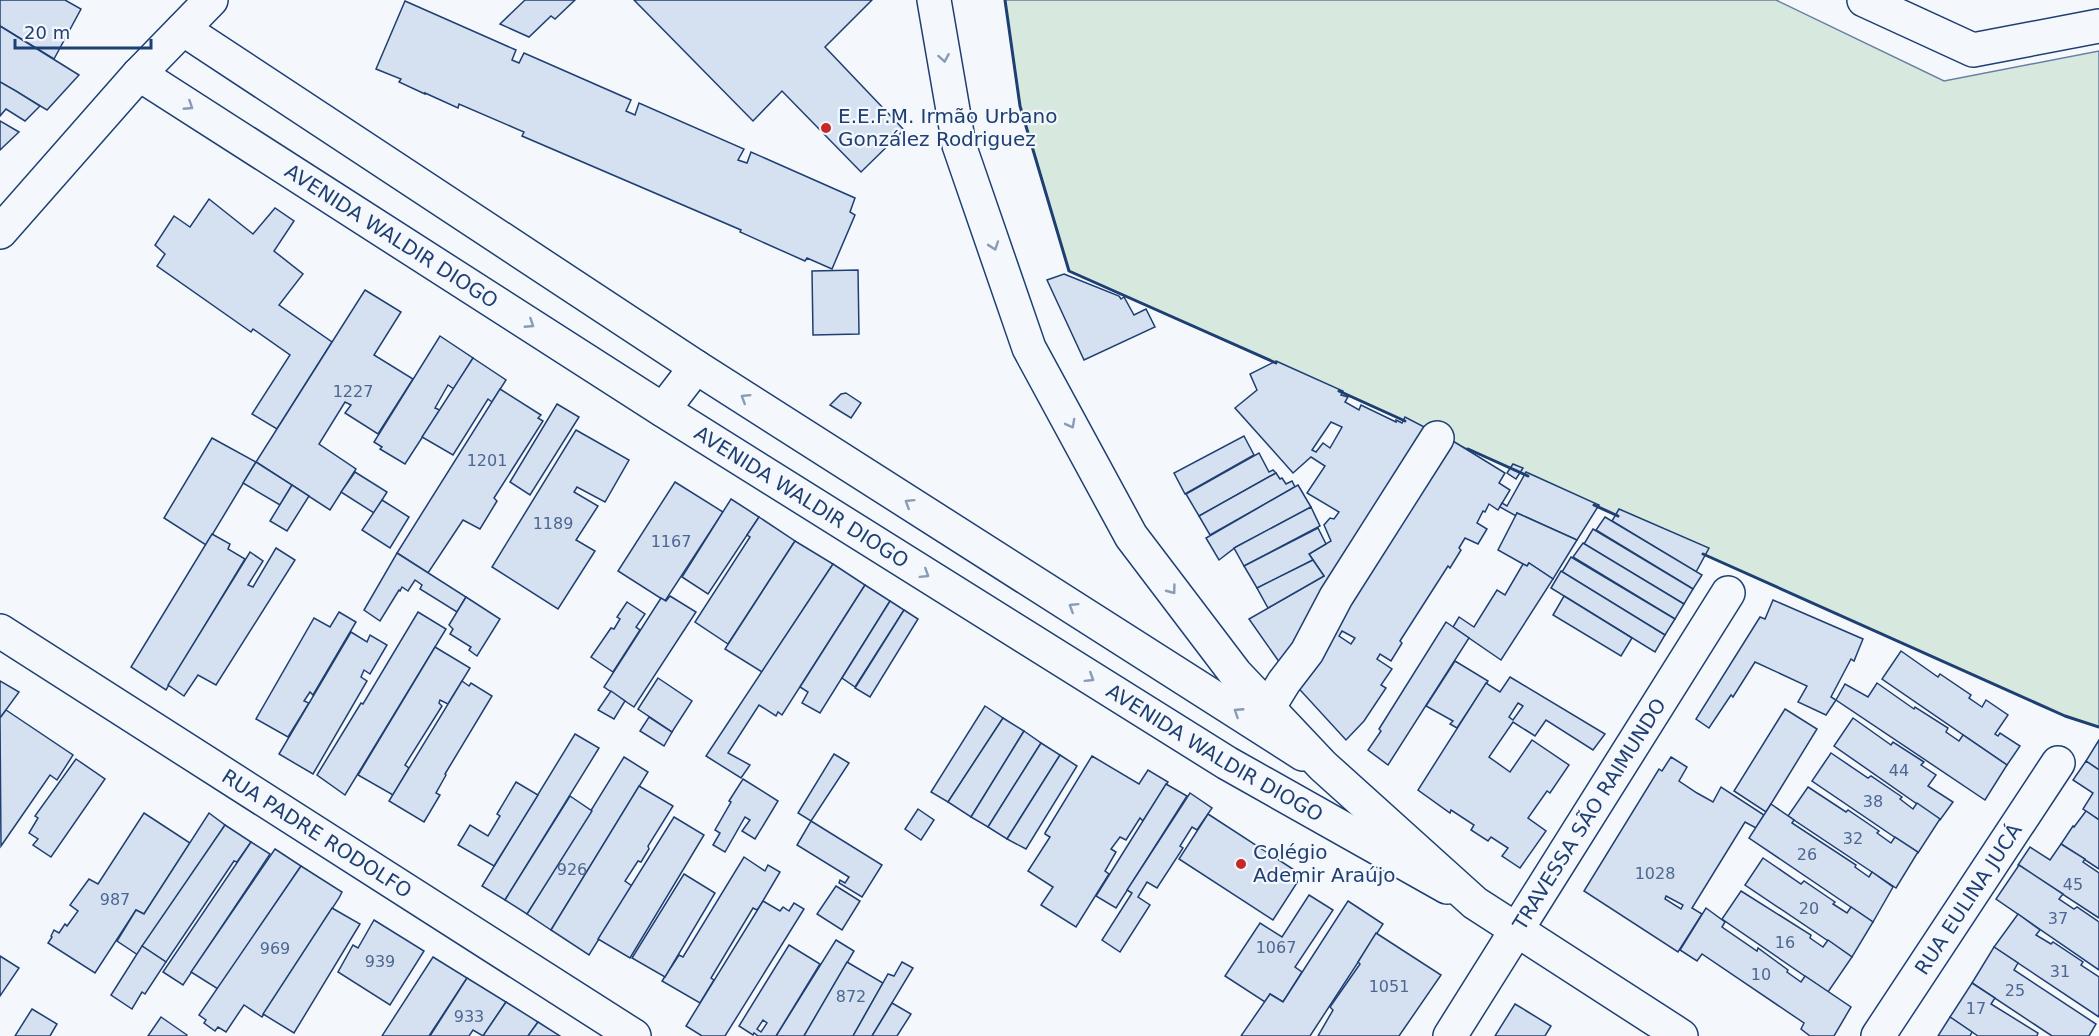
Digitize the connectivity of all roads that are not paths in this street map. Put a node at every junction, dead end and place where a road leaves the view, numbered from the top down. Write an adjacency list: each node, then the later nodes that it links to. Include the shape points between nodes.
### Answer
1 (211, 0): 6 (street)
2 (934, 0): 14 (street, AVENIDA WALDIR DIOGO, one-way to 14, via 959,145 1029,348 1131,536 1234,673)
3 (1864, 0): 4 (street)
4 (1899, 7): 5 (street, via 1973,51)
5 (2099, 26)
6 (183, 28): 7 (street); 9 (street, AVENIDA WALDIR DIOGO)
7 (140, 74): 8 (street); 10 (street, AVENIDA WALDIR DIOGO, one-way to 10)
8 (0, 232)
9 (696, 367): 10 (street); 16 (street, AVENIDA WALDIR DIOGO, one-way to 9)
10 (663, 410): 17 (street, AVENIDA WALDIR DIOGO, one-way to 17, via 1227,763)
11 (1437, 438): 14 (street, via 1336,597 1307,652)
12 (1728, 593): 18 (street, TRAVESSA SÃO RAIMUNDO)
13 (0, 631): 19 (street, RUA PADRE RODOLFO)
14 (1268, 708): 16 (street, AVENIDA WALDIR DIOGO)
15 (2058, 763): 22 (street, RUA EULINA JUCÁ)
16 (1323, 766): 17 (street, AVENIDA WALDIR DIOGO)
17 (1475, 903): 18 (street, AVENIDA WALDIR DIOGO)
18 (1518, 931): 20 (street, TRAVESSA SÃO RAIMUNDO); 21 (street, AVENIDA WALDIR DIOGO)
19 (634, 1036)
20 (1450, 1036)
21 (1681, 1036)
22 (1878, 1036)

